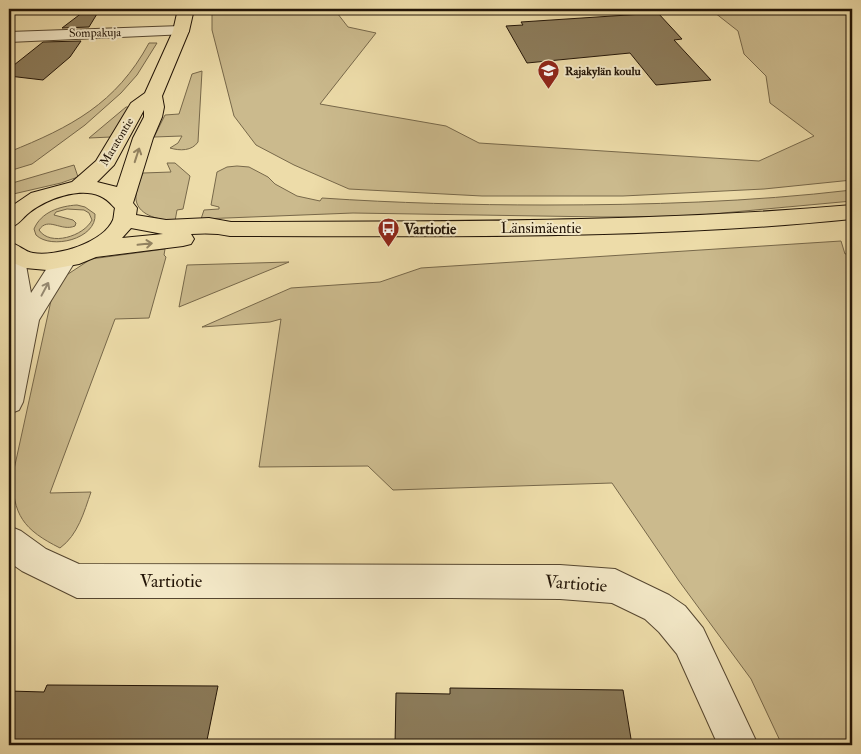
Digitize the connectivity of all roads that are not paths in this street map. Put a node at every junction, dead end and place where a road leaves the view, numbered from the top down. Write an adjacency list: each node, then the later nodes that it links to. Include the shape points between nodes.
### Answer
1 (186, 9): 2 (main road, Maratontie)
2 (181, 31): 3 (street, Sompakuja); 4 (main road, Maratontie)
3 (9, 37)
4 (153, 96): 5 (main road, Maratontie, via 137,107 104,165); 8 (main road, Maratontie, one-way to 4, via 143,138 153,117)
5 (79, 188): 6 (main road, Länsimäentie); 8 (main road, Länsimäentie, via 111,192)
6 (39, 198): 7 (main road); 10 (main road)
7 (9, 203)
8 (124, 210): 11 (main road, Länsimäentie, via 139,223); 12 (main road, via 115,234)
9 (852, 212): 11 (main road, Länsimäentie, via 719,223 602,227)
10 (9, 221)
11 (230, 229): 12 (main road, Länsimäentie, one-way to 11, via 216,235)
12 (96, 248): 14 (main road)
13 (10, 252): 14 (main road, via 34,261); 15 (street, via 22,309)
14 (64, 260): 15 (street, one-way to 14)
15 (27, 317): 16 (street)
16 (9, 402)
17 (9, 542): 18 (street, Vartiotie, via 34,560 77,581 450,580 615,586 657,607 672,618 690,641)
18 (738, 745)

